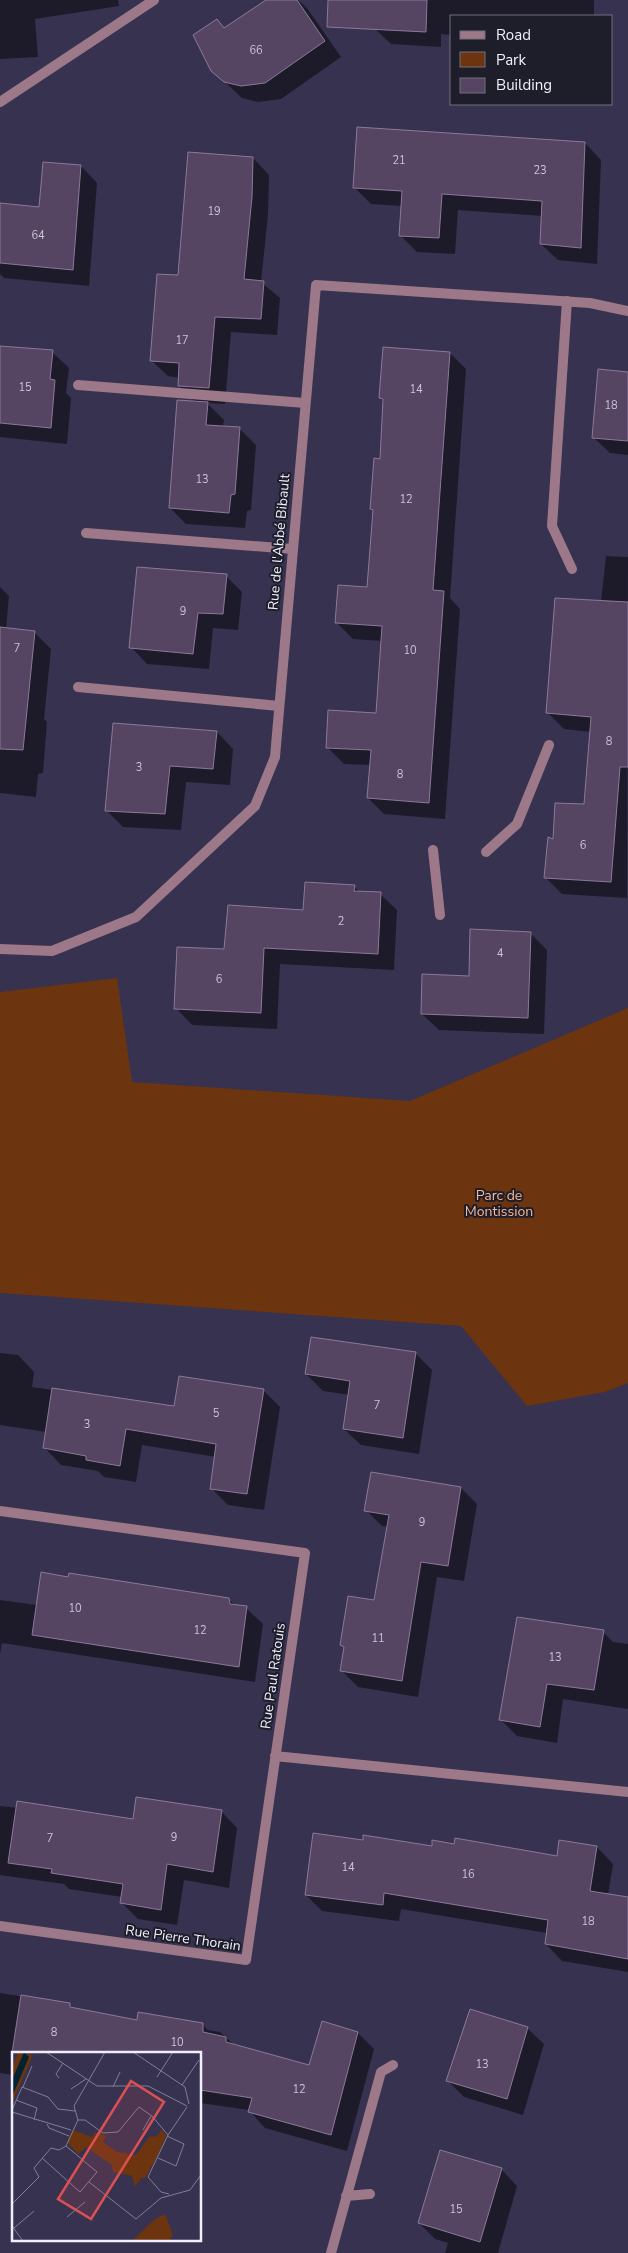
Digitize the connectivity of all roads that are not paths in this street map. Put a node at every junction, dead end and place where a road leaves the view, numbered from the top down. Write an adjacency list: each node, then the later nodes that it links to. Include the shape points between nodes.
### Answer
1 (154, 0): 2 (street)
2 (0, 102)
3 (567, 301): 4 (street, Rue de l'Abbé Bibault, via 590,302); 6 (street, Rue de l'Abbé Bibault, via 316,285); 9 (street, via 552,526)
4 (628, 311)
5 (78, 385): 6 (street)
6 (305, 403): 8 (street, Rue de l'Abbé Bibault)
7 (86, 533): 8 (street)
8 (292, 549): 11 (street, Rue de l'Abbé Bibault)
9 (572, 569)
10 (78, 687): 11 (street)
11 (279, 706): 16 (street, Rue de l'Abbé Bibault, via 274,757 254,806 136,917 52,951)
12 (549, 745): 14 (street, via 517,824)
13 (433, 850): 15 (street)
14 (486, 852)
15 (440, 915)
16 (0, 949)
17 (0, 1511): 18 (street, Rue Paul Ratouis, via 305,1553)
18 (275, 1756): 19 (street); 20 (street, Rue Pierre Thorain, via 246,1960)
19 (628, 1792)
20 (0, 1926)
21 (393, 2065): 23 (street, via 381,2072)
22 (370, 2194): 23 (street)
23 (346, 2196): 24 (street)
24 (330, 2253)

